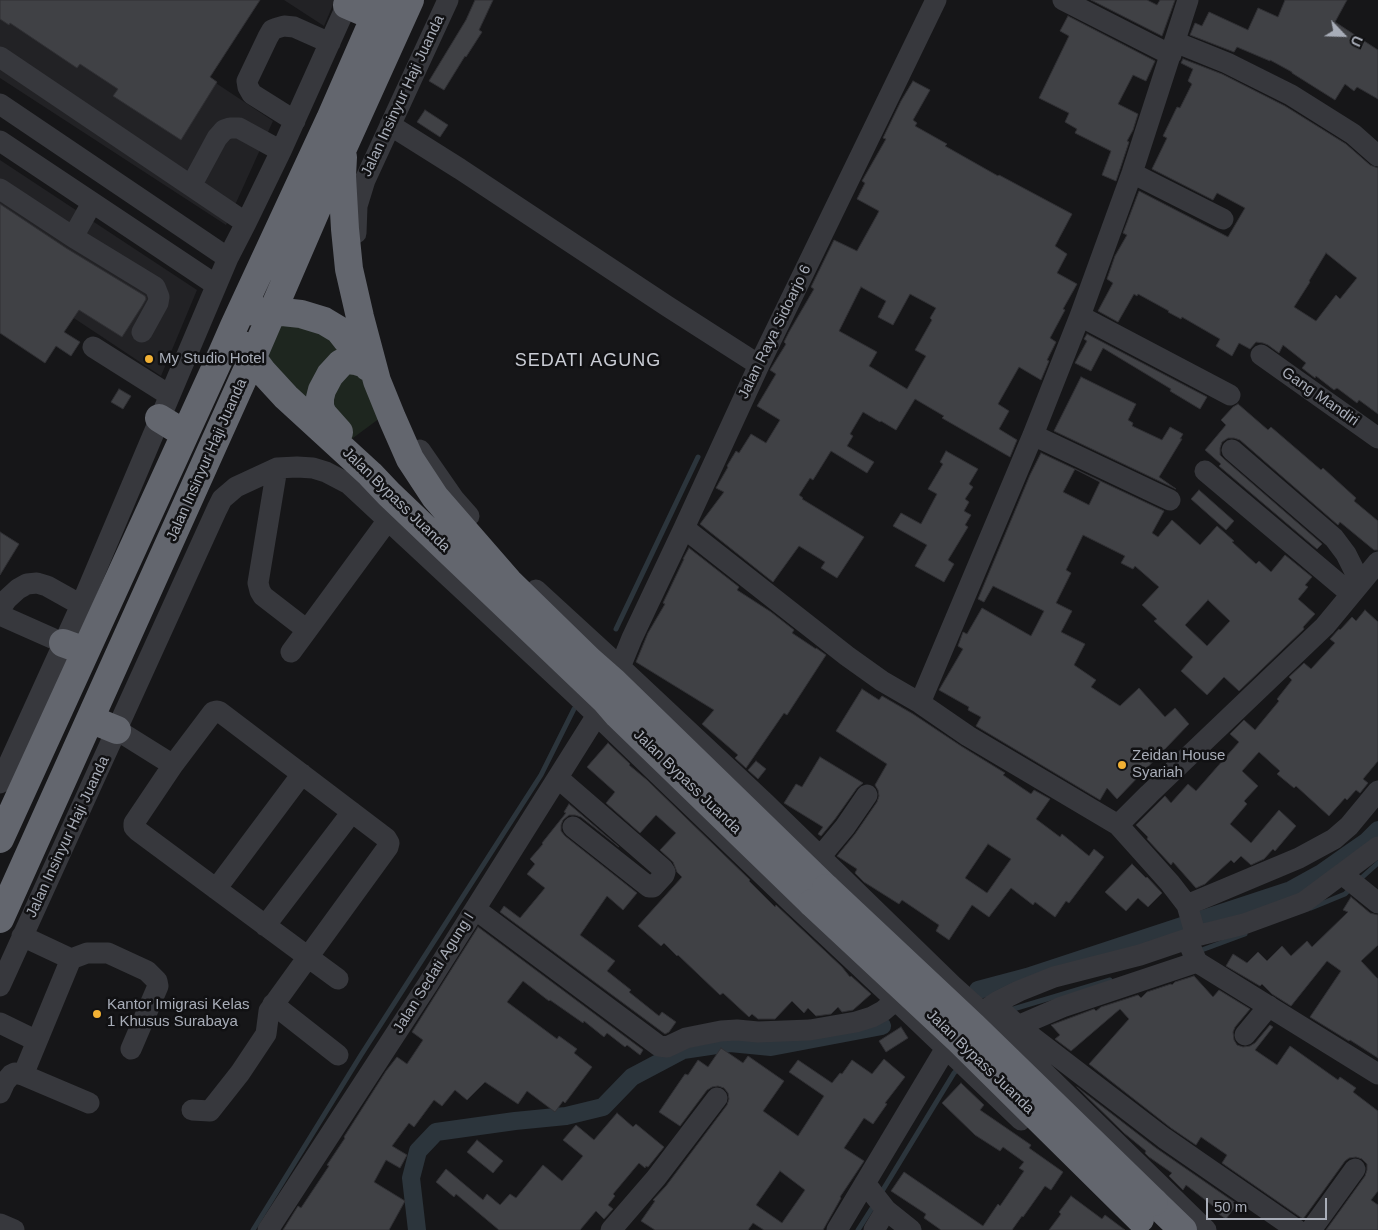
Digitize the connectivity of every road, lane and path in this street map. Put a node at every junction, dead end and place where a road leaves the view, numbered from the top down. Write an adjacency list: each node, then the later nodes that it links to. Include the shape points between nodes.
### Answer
1 (410, 0): 15 (highway, Jalan Insinyur Haji Juanda)
2 (448, 0): 13 (street, Jalan Insinyur Haji Juanda)
3 (936, 0): 34 (street, Jalan Raya Sidoarjo 6)
4 (1063, 0): 9 (street)
5 (1188, 0): 9 (street)
6 (348, 2): 7 (highway); 8 (street, Jalan Insinyur Haji Juanda)
7 (378, 8): 29 (highway, Jalan Insinyur Haji Juanda)
8 (330, 43): 12 (street, Jalan Insinyur Haji Juanda); 12 (street, via 294,27 272,30 247,81 252,94)
9 (1173, 48): 17 (street, via 1227,63 1291,95 1353,134); 18 (street)
10 (0, 58): 19 (street)
11 (0, 104): 25 (street)
12 (295, 121): 16 (street, Jalan Insinyur Haji Juanda)
13 (390, 125): 34 (street); 56 (street, Jalan Insinyur Haji Juanda, via 364,180 357,206 356,228 363,290 391,385 413,439 454,499 513,568)
14 (0, 142): 21 (street)
15 (344, 146): 27 (highway, Jalan Insinyur Haji Juanda); 35 (highway, Jalan Bypass Juanda, via 345,229)
16 (281, 151): 19 (street, via 239,128 224,130); 23 (street, Jalan Insinyur Haji Juanda)
17 (1378, 156)
18 (1132, 172): 22 (street); 28 (street)
19 (192, 186): 23 (street)
20 (0, 189): 24 (street)
21 (92, 203): 24 (street); 26 (street)
22 (1223, 219)
23 (246, 223): 25 (street, Jalan Insinyur Haji Juanda)
24 (73, 237): 30 (street, via 155,287 158,303)
25 (228, 258): 26 (street, Jalan Insinyur Haji Juanda)
26 (216, 285): 37 (street, Jalan Insinyur Haji Juanda)
27 (273, 311): 29 (highway, Jalan Bypass Juanda); 33 (highway, Jalan Insinyur Haji Juanda); 35 (highway, Jalan Bypass Juanda, via 301,314 339,330)
28 (1080, 316): 36 (street); 39 (street)
29 (237, 319): 33 (highway, Jalan Bypass Juanda, via 241,341); 38 (highway, Jalan Insinyur Haji Juanda)
30 (142, 332)
31 (93, 347): 37 (street)
32 (1261, 355): 40 (street, Gang Mandiri)
33 (252, 359): 44 (highway, Jalan Bypass Juanda, via 286,397); 58 (highway, Jalan Insinyur Haji Juanda)
34 (759, 365): 47 (street, Jalan Raya Sidoarjo 6)
35 (371, 372): 44 (highway, via 356,361 340,363 320,398 323,414 356,452); 56 (highway, Jalan Bypass Juanda, via 410,459 435,497)
36 (1230, 395)
37 (164, 406): 38 (highway); 50 (street, Jalan Insinyur Haji Juanda)
38 (186, 434): 54 (highway, Jalan Insinyur Haji Juanda)
39 (1033, 435): 45 (street); 57 (street)
40 (1378, 438)
41 (1232, 450): 49 (street, via 1334,538 1355,572)
42 (277, 468): 46 (street, via 313,468 326,472 349,484); 53 (street, via 258,583 263,596); 59 (street, Jalan Insinyur Haji Juanda, via 236,487 222,499)
43 (1205, 471): 49 (street)
44 (370, 474): 56 (highway, Jalan Bypass Juanda)
45 (1170, 500)
46 (388, 520): 53 (street); 56 (street)
47 (684, 528): 56 (street, Jalan Raya Sidoarjo 6, via 632,638); 57 (street, via 847,656)
48 (1378, 562): 49 (street)
49 (1358, 587): 68 (street, via 1325,626)
50 (81, 605): 51 (street, via 36,582 18,590); 54 (street, Jalan Insinyur Haji Juanda)
51 (0, 609)
52 (0, 615): 54 (street)
53 (307, 630): 55 (street)
54 (74, 647): 64 (street, Jalan Insinyur Haji Juanda); 70 (highway, Jalan Insinyur Haji Juanda)
55 (291, 652)
56 (601, 684): 60 (highway, Jalan Bypass Juanda); 63 (street, Jalan Sedati Agung I); 75 (highway, Jalan Bypass Juanda, via 618,715); 86 (street, via 794,905)
57 (920, 703): 68 (street, via 968,736)
58 (90, 719): 59 (highway); 78 (highway, Jalan Insinyur Haji Juanda)
59 (117, 730): 61 (street); 80 (street, Jalan Insinyur Haji Juanda)
60 (685, 739): 72 (street); 75 (highway, Jalan Bypass Juanda)
61 (173, 765): 62 (street, via 217,711); 74 (street, via 134,827)
62 (302, 774): 67 (street); 74 (street)
63 (558, 778): 69 (street, via 664,869 664,875 649,887); 77 (street, Jalan Sedati Agung I)
64 (0, 783)
65 (1378, 791): 81 (street, via 1334,839 1299,858)
66 (867, 795): 72 (street)
67 (352, 812): 79 (street); 82 (street, via 386,838 388,847)
68 (1118, 825): 81 (street, via 1170,883)
69 (574, 827)
70 (0, 839)
71 (1378, 847): 73 (street)
72 (820, 857): 89 (street, via 952,985)
73 (1350, 881): 76 (street); 81 (street, via 1244,924)
74 (216, 889): 79 (street)
75 (819, 895): 104 (highway, Jalan Bypass Juanda, bridge, via 974,1027)
76 (1378, 902)
77 (475, 909): 86 (street, via 659,1046 667,1047 686,1038 721,1031 810,1030 856,1022 883,1011); 108 (street, Jalan Sedati Agung I)
78 (0, 919)
79 (266, 926): 82 (street)
80 (22, 936): 83 (street); 85 (street, Jalan Insinyur Haji Juanda)
81 (1192, 936): 88 (street); 89 (street, via 1062,1007); 89 (street, via 1140,955 1054,977 1019,991)
82 (308, 957): 84 (street); 87 (street)
83 (71, 959): 92 (street); 93 (street, via 86,953 108,953 147,971 157,981 158,986)
84 (338, 979)
85 (0, 986)
86 (896, 1000): 95 (street)
87 (274, 1004): 94 (street); 101 (street, via 268,1011 266,1034 240,1073 210,1110)
88 (1269, 1006): 91 (street); 96 (street)
89 (1001, 1020): 95 (street); 104 (street); 113 (street)
90 (0, 1023): 92 (street)
91 (1245, 1035)
92 (37, 1041): 97 (street)
93 (132, 1049)
94 (338, 1055)
95 (956, 1058): 103 (street); 104 (street)
96 (1378, 1074)
97 (23, 1075): 98 (street, via 16,1073 11,1076); 100 (street)
98 (0, 1093)
99 (716, 1098): 106 (street)
100 (89, 1103)
101 (192, 1110)
102 (1355, 1169): 114 (street)
103 (876, 1196): 109 (street); 110 (street); 111 (street)
104 (1158, 1218): 112 (street)
105 (0, 1224): 107 (street)
106 (617, 1228)
107 (14, 1230)
108 (268, 1230)
109 (837, 1230)
110 (874, 1230)
111 (911, 1230)
112 (1206, 1230)
113 (1297, 1230)
114 (1311, 1230)

